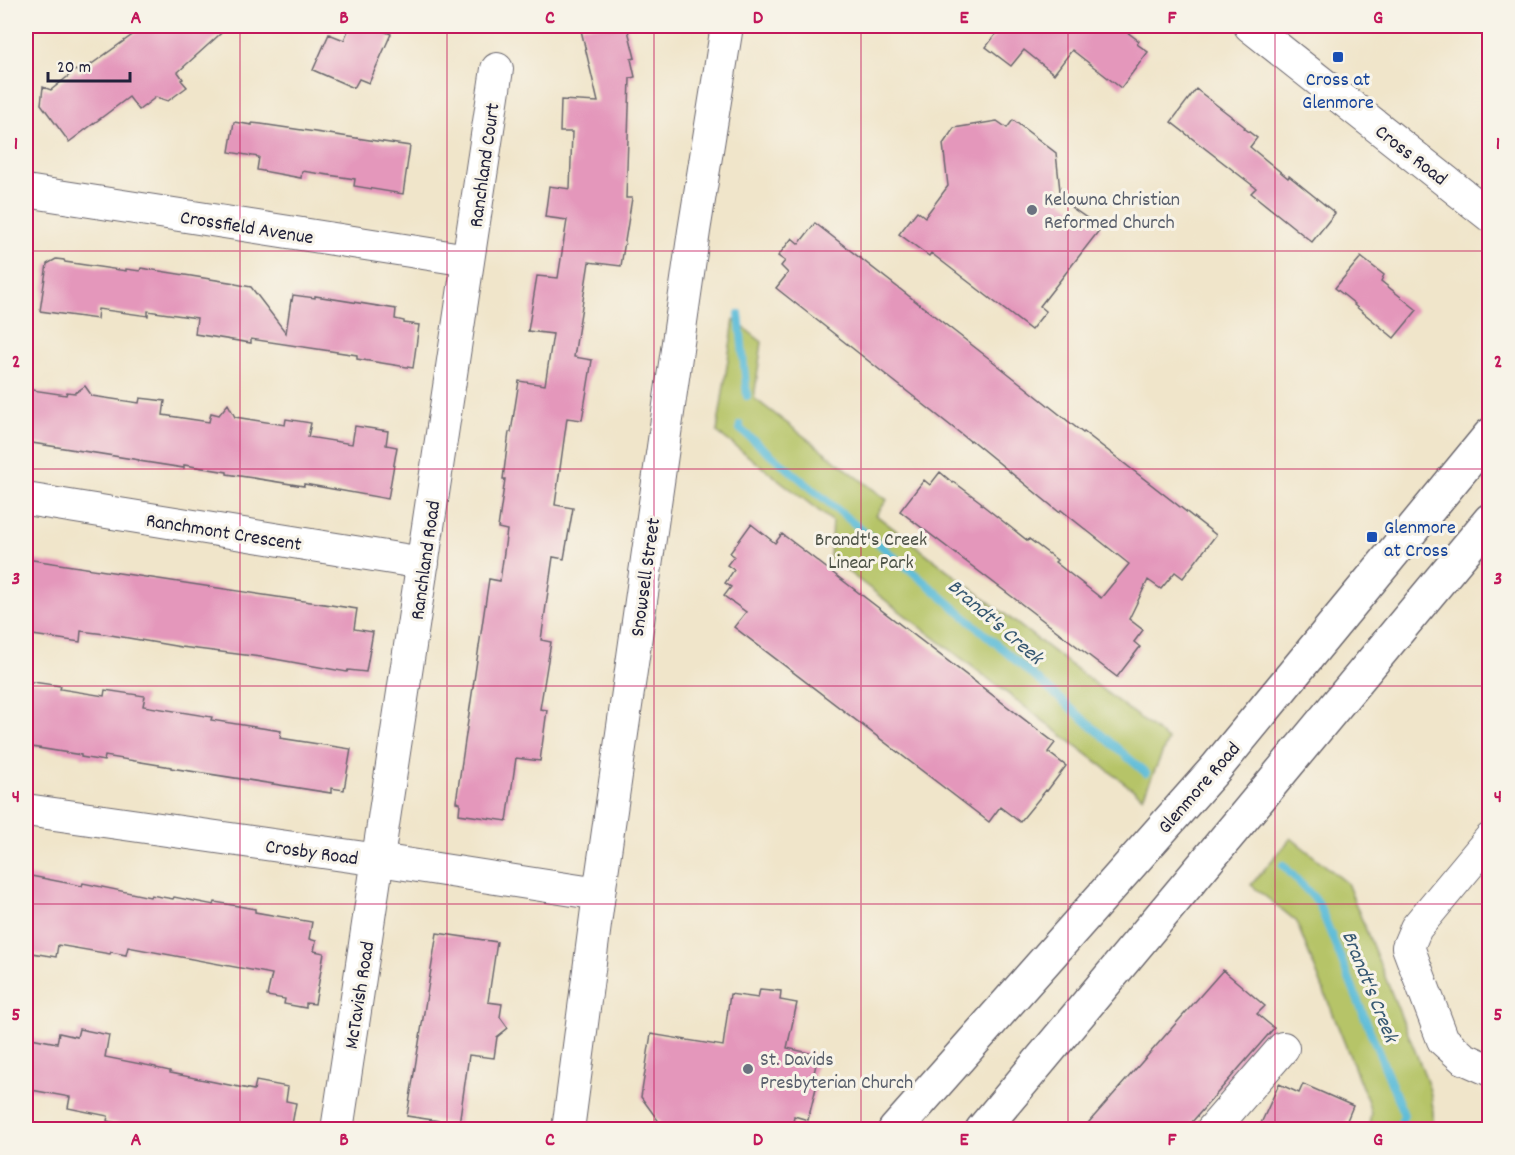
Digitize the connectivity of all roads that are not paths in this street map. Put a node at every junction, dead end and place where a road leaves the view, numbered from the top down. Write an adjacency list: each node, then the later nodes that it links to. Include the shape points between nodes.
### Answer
1 (727, 26): 14 (street, Snowsell Street)
2 (1250, 26): 5 (street, Cross Road)
3 (497, 69): 6 (street, Ranchland Court)
4 (26, 191): 6 (street, Crossfield Avenue)
5 (1490, 216)
6 (468, 260): 10 (street, Ranchland Road)
7 (1490, 435): 19 (main road, Glenmore Road, via 1216,768)
8 (26, 499): 10 (street, Ranchmont Crescent)
9 (1490, 520): 20 (main road)
10 (423, 563): 13 (street, Ranchland Road)
11 (26, 810): 13 (street, Crosby Road)
12 (1490, 839): 16 (street, via 1416,928 1408,947 1443,1040 1463,1058)
13 (379, 860): 14 (street, Crosby Road); 17 (street, McTavish Road)
14 (599, 894): 18 (street, Snowsell Street)
15 (1283, 1048): 21 (street)
16 (1490, 1070)
17 (337, 1130)
18 (568, 1130)
19 (895, 1130)
20 (982, 1130)
21 (1212, 1130)

